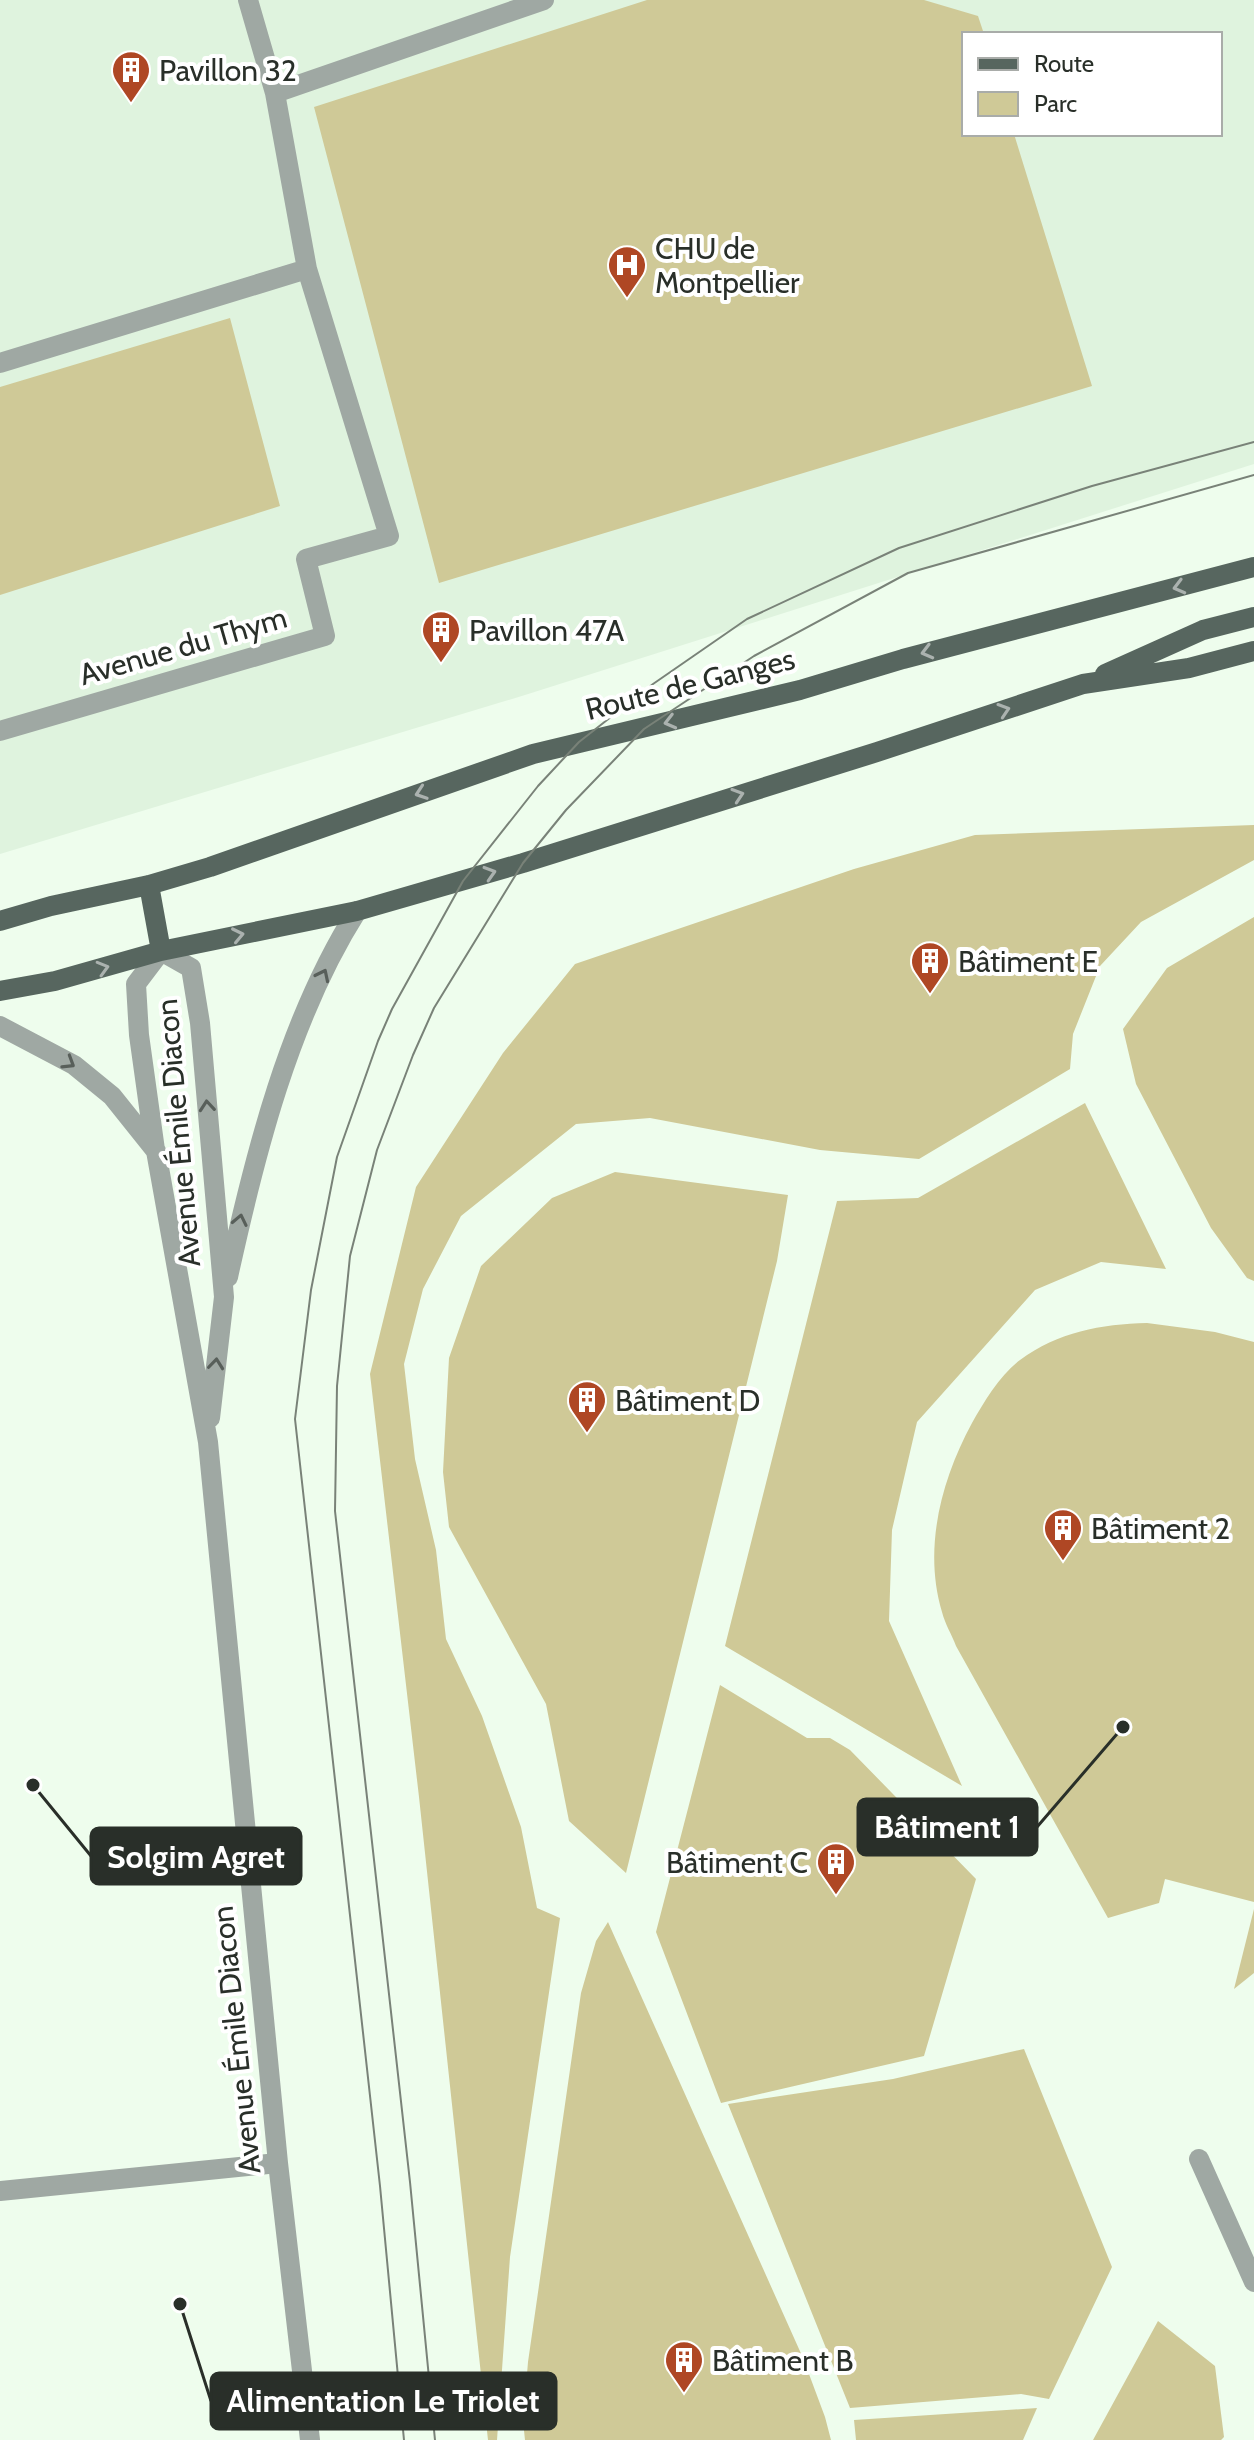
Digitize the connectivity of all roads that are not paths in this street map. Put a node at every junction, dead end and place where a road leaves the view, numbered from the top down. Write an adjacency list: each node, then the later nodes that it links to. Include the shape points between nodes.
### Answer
1 (248, 0): 3 (street, Avenue du Thym)
2 (544, 0): 3 (street)
3 (275, 93): 4 (street, Avenue du Thym)
4 (307, 269): 5 (street); 10 (street, Avenue du Thym, via 389,536 306,559 325,636)
5 (0, 363)
6 (1254, 567): 11 (main road, Route de Ganges, one-way to 11, via 800,690 533,754)
7 (1254, 617): 9 (main road, via 1203,630)
8 (1254, 651): 9 (main road, via 1189,668)
9 (1083, 684): 12 (main road, one-way to 9)
10 (0, 731)
11 (149, 885): 13 (main road, Route de Ganges); 14 (main road)
12 (357, 911): 14 (main road, one-way to 12); 18 (street, Avenue Émile Diacon, one-way to 12, via 250,1175 294,1041)
13 (0, 921)
14 (161, 951): 15 (main road, one-way to 14); 17 (street, Avenue Émile Diacon, via 136,984); 18 (street, Avenue Émile Diacon, one-way to 14, via 191,968)
15 (0, 991)
16 (0, 1026): 17 (street, Avenue Émile Diacon, one-way to 17, via 74,1065 112,1096)
17 (156, 1151): 19 (street, Avenue Émile Diacon)
18 (224, 1297): 19 (street, Avenue Émile Diacon, one-way to 18)
19 (208, 1442): 21 (street, Avenue Émile Diacon)
20 (1199, 2159): 23 (street)
21 (278, 2163): 22 (street); 24 (street, Avenue Émile Diacon)
22 (0, 2191)
23 (1254, 2282)
24 (310, 2440)

